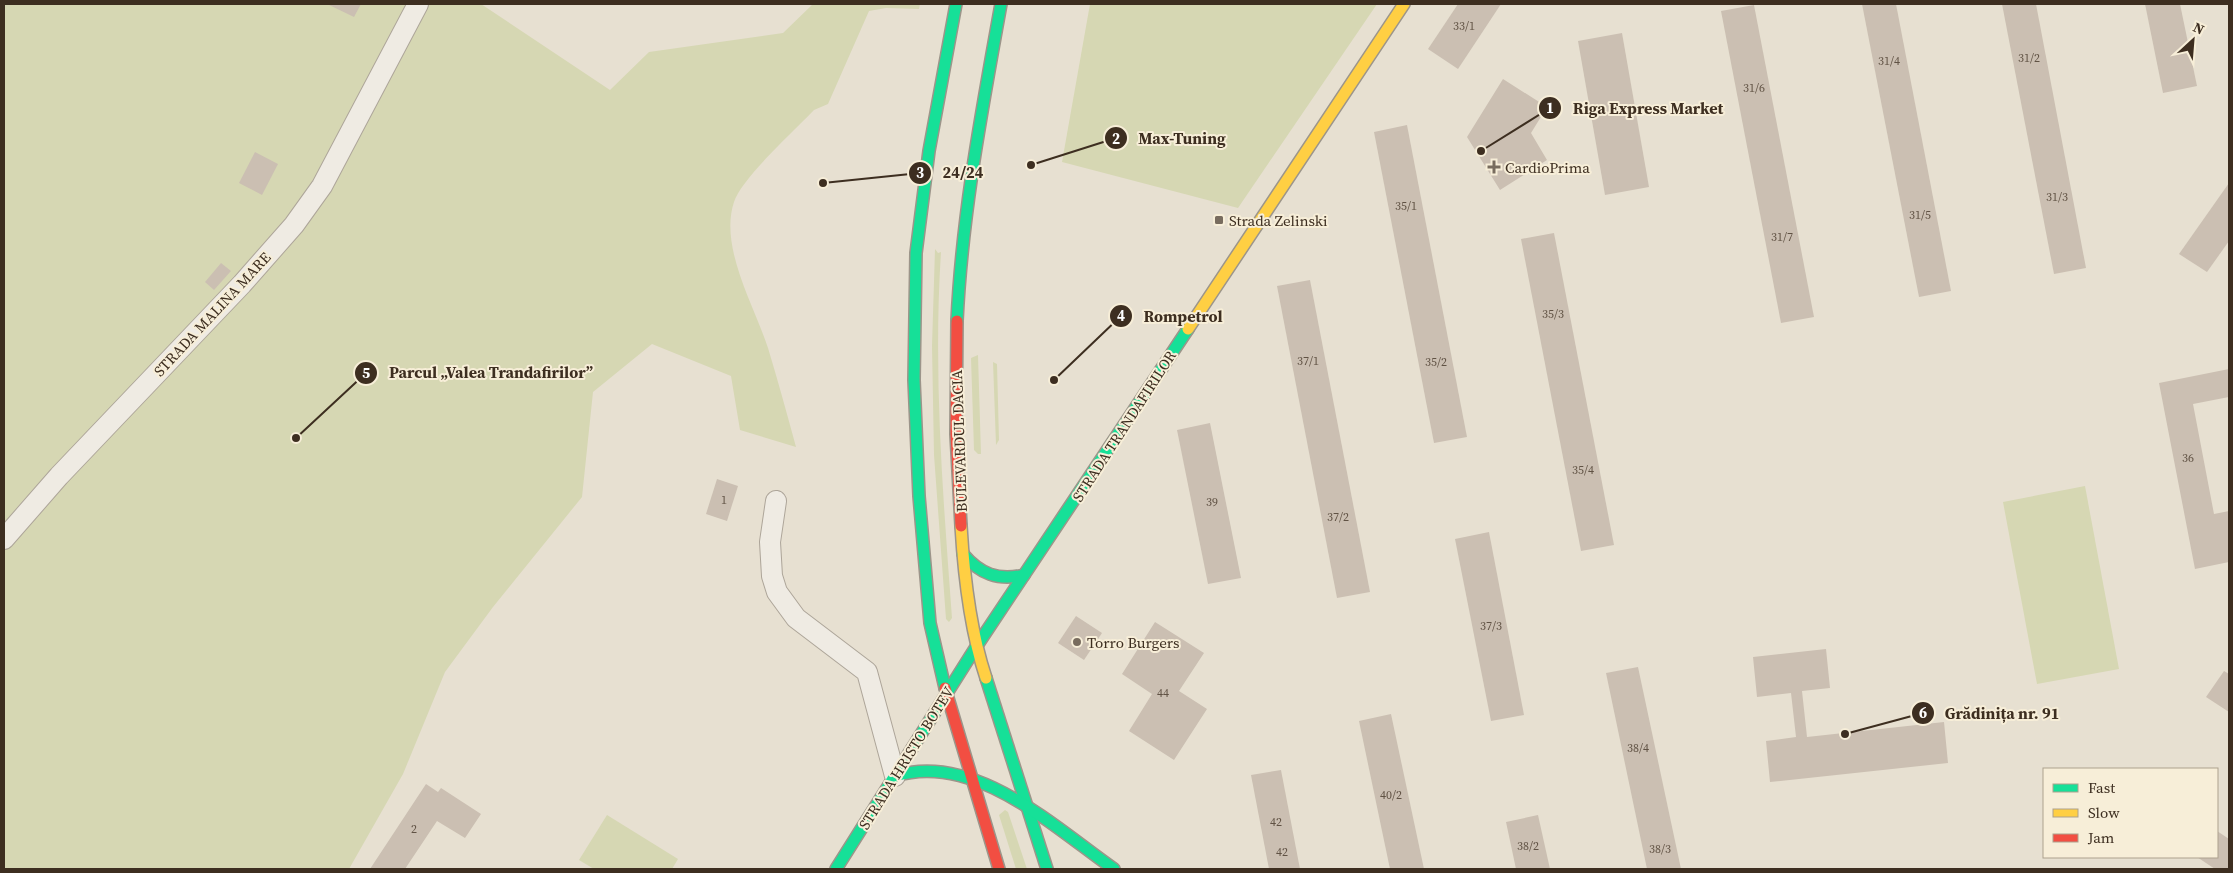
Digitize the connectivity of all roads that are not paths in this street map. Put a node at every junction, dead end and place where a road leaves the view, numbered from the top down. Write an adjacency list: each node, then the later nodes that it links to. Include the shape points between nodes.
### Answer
1 (418, 4): 6 (street, STRADA MALINA MARE, via 322,186 294,225)
2 (956, 4): 10 (main road, via 929,151 916,253 914,380 919,496 930,623)
3 (1001, 4): 7 (main road, BULEVARDUL DACIA, via 973,158 960,259 956,434)
4 (1404, 4): 8 (main road, STRADA TRANDAFIRILOR)
5 (776, 501): 11 (street, via 770,542 776,592 796,618 867,672)
6 (4, 539)
7 (963, 554): 8 (main road, via 970,564 990,577); 9 (main road, BULEVARDUL DACIA)
8 (1024, 575): 9 (main road, STRADA TRANDAFIRILOR)
9 (976, 647): 10 (main road, STRADA HRISTO BOTEV); 13 (main road, BULEVARDUL DACIA)
10 (946, 694): 11 (main road, STRADA HRISTO BOTEV); 12 (main road)
11 (895, 776): 12 (main road, via 916,770 944,771); 14 (main road, STRADA HRISTO BOTEV)
12 (970, 778): 13 (main road); 15 (main road)
13 (1028, 808): 16 (main road, BULEVARDUL DACIA); 17 (main road)
14 (836, 869)
15 (998, 869)
16 (1047, 869)
17 (1114, 869)

